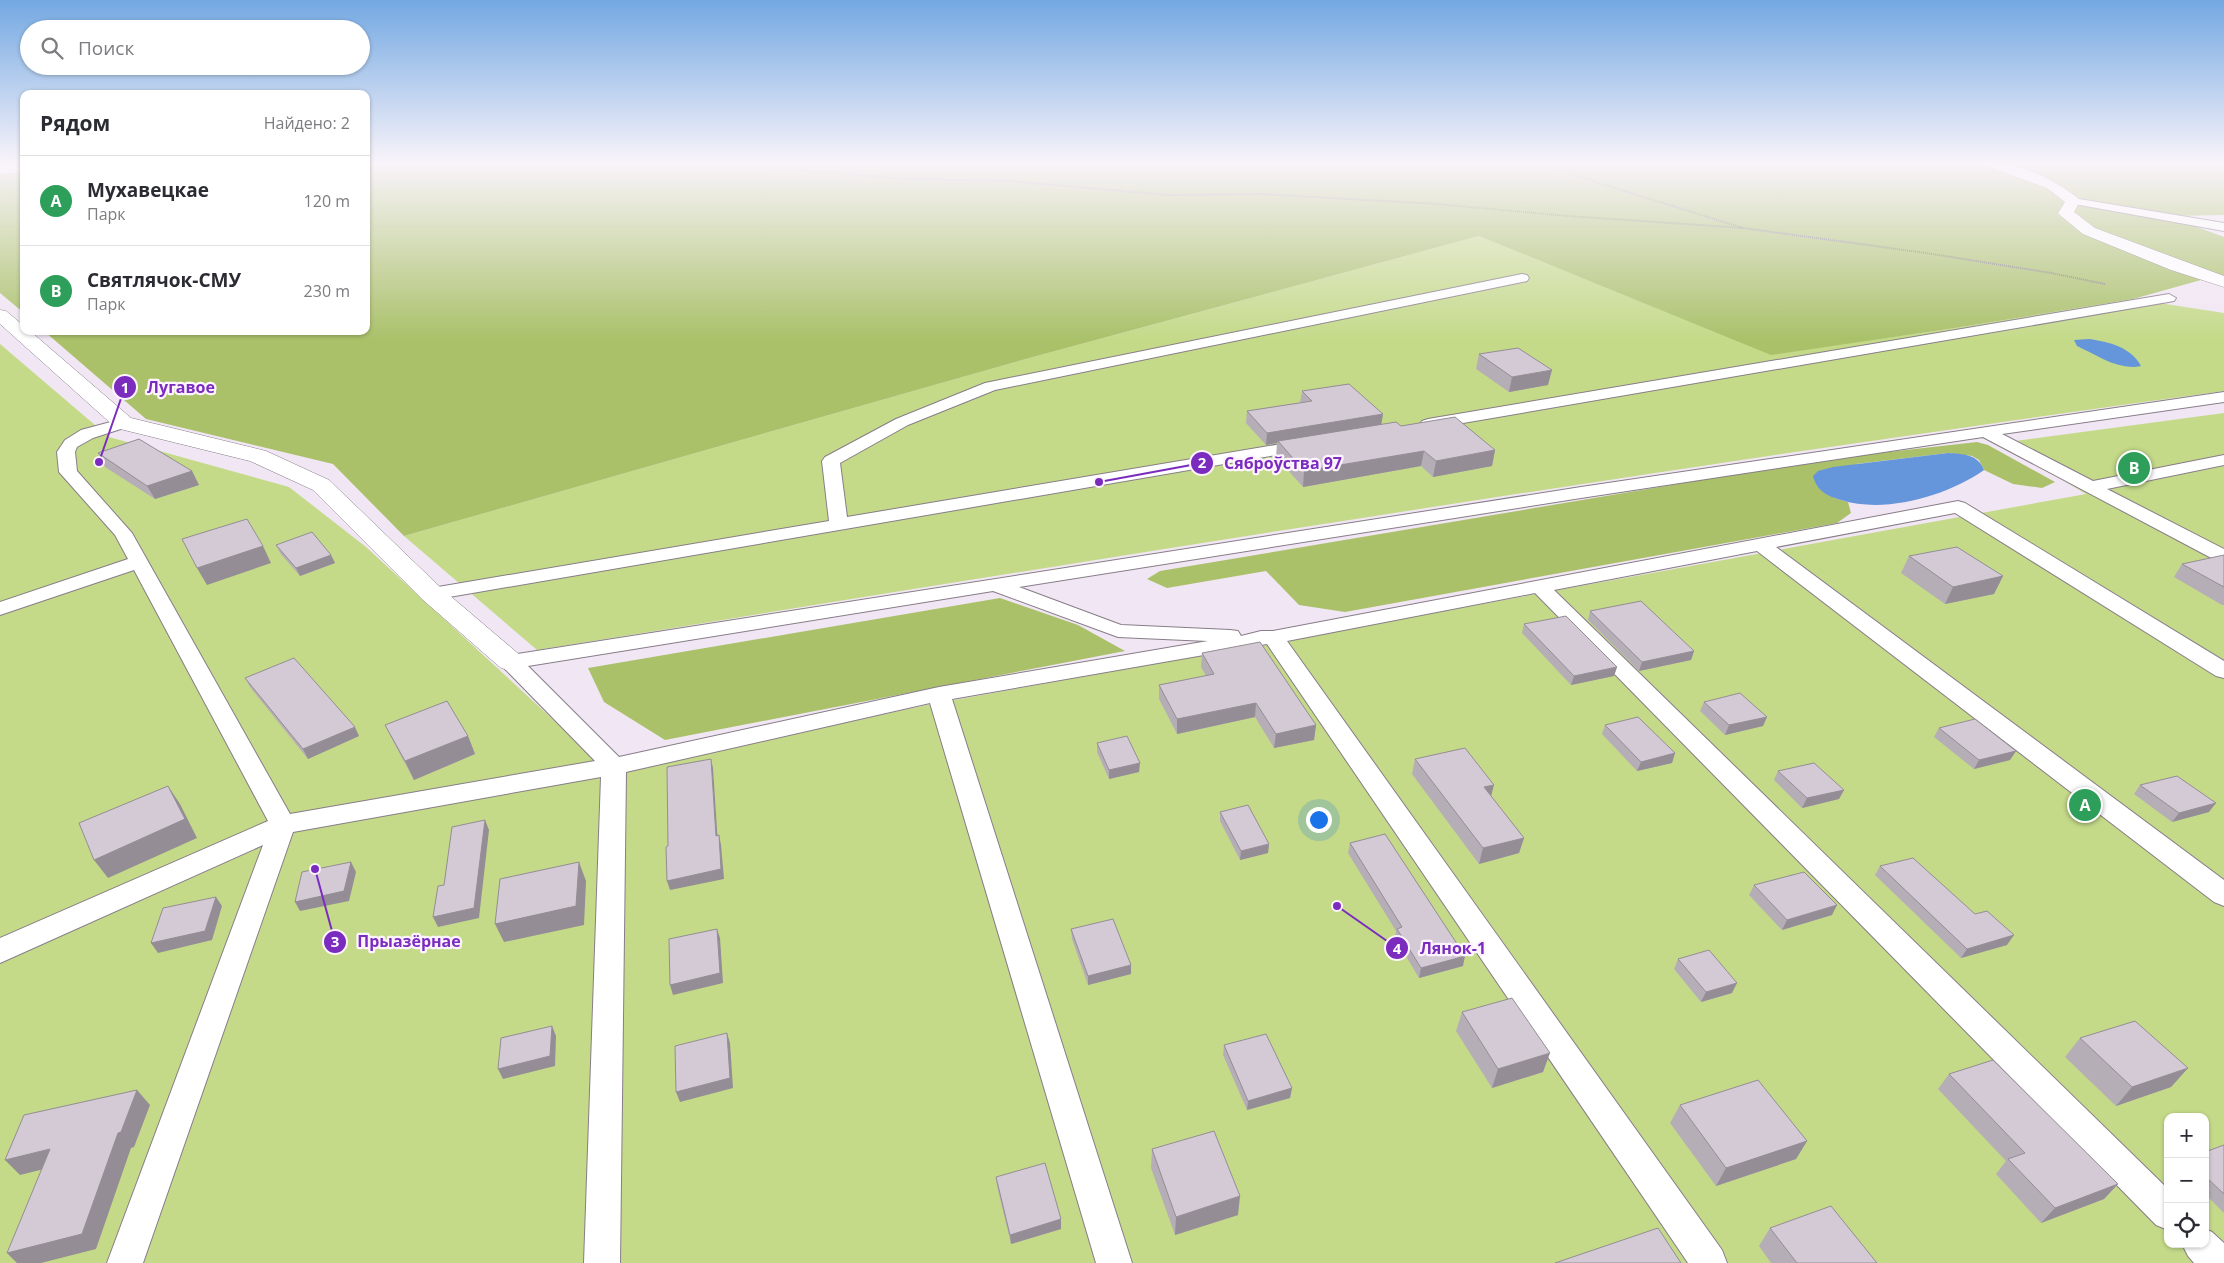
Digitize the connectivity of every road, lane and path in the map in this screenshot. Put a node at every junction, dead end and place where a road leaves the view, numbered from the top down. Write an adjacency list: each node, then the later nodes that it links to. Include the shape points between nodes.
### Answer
1 (1654, 222): 6 (path)
2 (1723, 222): 6 (path)
3 (2078, 222): 8 (street, via 2090,231)
4 (2195, 222): 5 (lane)
5 (2224, 227)
6 (1742, 228): 9 (path, via 1935,254)
7 (1522, 278): 21 (lane, via 991,386 902,422 831,461)
8 (2224, 282)
9 (2105, 284)
10 (2169, 298): 16 (lane)
11 (0, 315): 12 (street)
12 (20, 332)
13 (23, 335): 15 (street)
14 (2224, 397): 17 (lane)
15 (124, 423): 24 (lane, via 87,434 71,444 66,452 68,472 123,533); 27 (street, via 258,456 321,485)
16 (1410, 427)
17 (1984, 431): 20 (lane); 25 (lane)
18 (1322, 443): 21 (lane)
19 (2224, 460): 20 (lane)
20 (2089, 487): 23 (lane)
21 (839, 525): 27 (lane)
22 (1761, 545): 26 (lane); 31 (lane, via 1958,508); 35 (lane)
23 (2224, 557)
24 (139, 562): 28 (lane); 34 (lane)
25 (994, 584): 29 (lane, via 1118,631); 30 (lane)
26 (1540, 587): 29 (lane); 37 (lane)
27 (432, 594): 30 (street)
28 (0, 609)
29 (1273, 637): 32 (lane); 42 (lane)
30 (512, 662): 33 (lane)
31 (2224, 671)
32 (939, 694): 33 (lane); 41 (lane)
33 (614, 766): 34 (lane); 40 (lane)
34 (283, 825): 36 (lane); 39 (lane)
35 (2224, 895)
36 (0, 951)
37 (2164, 1208)
38 (2204, 1248): 43 (lane)
39 (125, 1263)
40 (602, 1263)
41 (1114, 1263)
42 (1709, 1263)
43 (2218, 1263)

